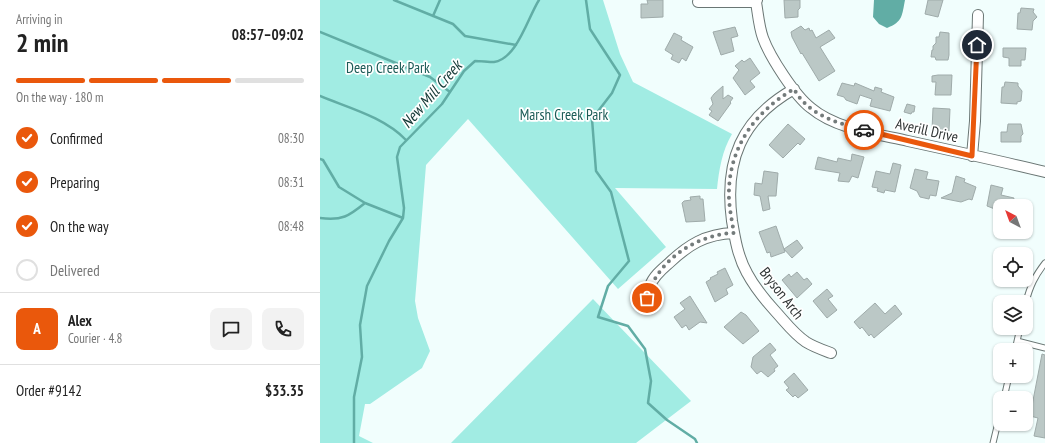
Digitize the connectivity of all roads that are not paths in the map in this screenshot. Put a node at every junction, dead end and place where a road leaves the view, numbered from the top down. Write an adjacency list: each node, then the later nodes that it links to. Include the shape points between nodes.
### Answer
1 (756, 1): 2 (street); 4 (street, Averill Drive, via 763,39)
2 (698, 2)
3 (978, 15): 5 (street)
4 (794, 89): 5 (street, Averill Drive, via 811,108 837,123); 7 (street, Bryson Arch, via 769,106 756,119 734,159 729,185)
5 (972, 156): 6 (street, Averill Drive)
6 (1045, 172)
7 (734, 233): 10 (street, via 702,239 683,250 650,284); 14 (street, Bryson Arch, via 746,272 765,300 795,333)
8 (1045, 263): 9 (lane, via 1035,276)
9 (1028, 295)
10 (647, 298)
11 (1018, 335): 12 (lane)
12 (1017, 341): 13 (lane)
13 (1045, 348)
14 (831, 354)
15 (996, 431): 16 (lane)
16 (993, 443)

